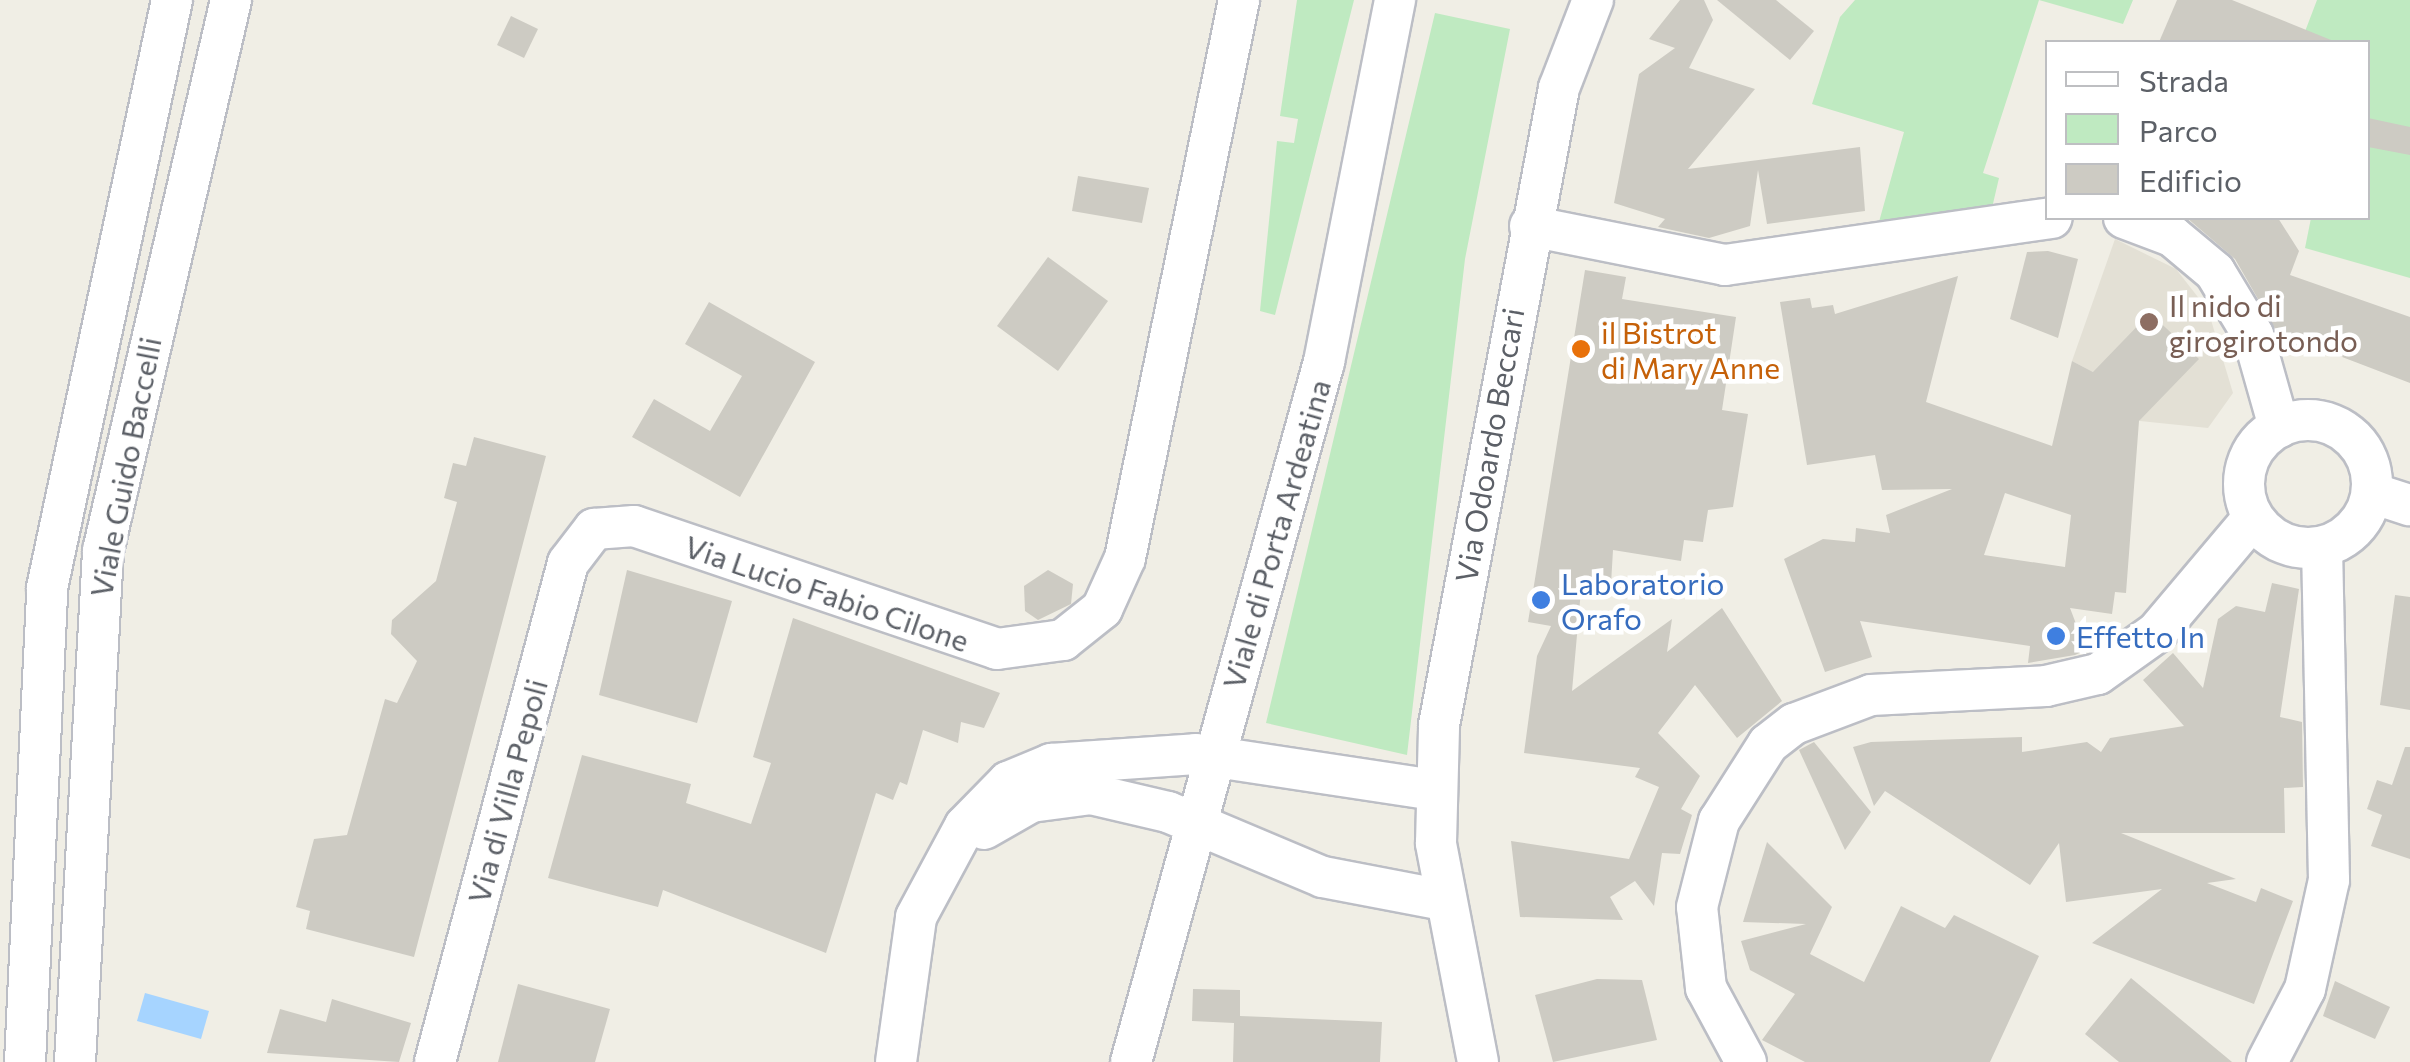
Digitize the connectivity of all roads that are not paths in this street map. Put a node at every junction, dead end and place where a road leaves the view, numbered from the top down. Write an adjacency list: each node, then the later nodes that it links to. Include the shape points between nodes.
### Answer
1 (172, 0): 20 (street, Viale Guido Baccelli, via 50,572)
2 (231, 0): 21 (street, Viale Guido Baccelli, via 103,552)
3 (1239, 0): 13 (street, Via Lucio Fabio Cilone, via 1125,558 1102,608 1062,640 1010,651 972,645 634,526)
4 (1395, 0): 15 (street, Viale di Porta Ardeatina, via 1342,292)
5 (1593, 0): 8 (street, Via Odoardo Beccari, via 1562,72)
6 (2045, 219): 8 (street, via 1725,266)
7 (2129, 220): 9 (street, via 2172,236 2215,272 2253,335)
8 (1530, 226): 16 (street, Via Odoardo Beccari, via 1442,701)
9 (2279, 427): 10 (street, via 2336,427 2365,454); 12 (street, via 2246,466)
10 (2372, 493): 11 (street); 14 (street, via 2356,528)
11 (2410, 505)
12 (2252, 518): 14 (street, via 2282,544); 26 (street, via 2157,632 2098,674 2046,686 1871,695 1794,724 1768,744 1719,821 1697,906 1706,988)
13 (594, 529): 22 (street, Via di Villa Pepoli, via 568,563)
14 (2322, 547): 27 (street, via 2328,880 2305,989)
15 (1214, 755): 16 (street); 17 (street, Viale di Porta Ardeatina); 18 (street, via 1071,761 1028,772 978,809)
16 (1434, 790): 19 (street, Via Odoardo Beccari)
17 (1190, 824): 18 (street, via 1137,802 1060,796 1002,815); 19 (street, via 1323,877); 24 (street, Viale di Porta Ardeatina)
18 (945, 864): 23 (street, via 910,937)
19 (1444, 900): 25 (street, Via Odoardo Beccari)
20 (25, 1062)
21 (76, 1062)
22 (435, 1062)
23 (896, 1062)
24 (1131, 1062)
25 (1478, 1062)
26 (1746, 1062)
27 (2267, 1062)

